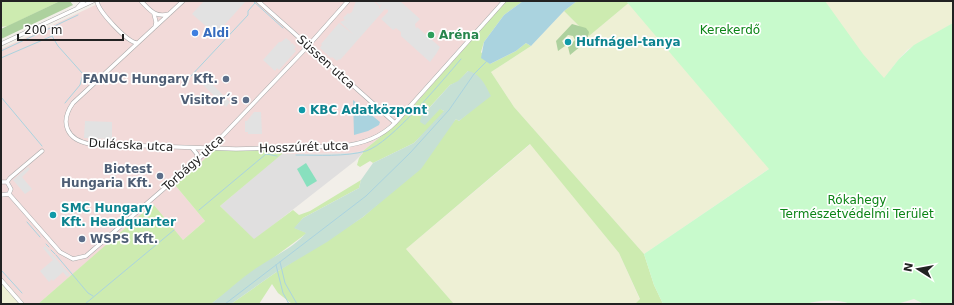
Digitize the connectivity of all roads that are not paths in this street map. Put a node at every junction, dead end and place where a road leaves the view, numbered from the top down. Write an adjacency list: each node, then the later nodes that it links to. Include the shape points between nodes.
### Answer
1 (94, 1): 8 (street)
2 (97, 1): 9 (street)
3 (141, 1): 11 (street)
4 (183, 1): 10 (street, Dulácska utca)
5 (258, 1): 16 (street, Süssen utca)
6 (348, 1): 16 (street, Torbágy utca)
7 (504, 1): 18 (street, Hosszúrét utca)
8 (85, 3): 9 (street); 15 (street, via 44,26)
9 (100, 9): 13 (street)
10 (170, 13): 11 (street, via 159,16); 12 (street, Dulácska utca)
11 (154, 14): 12 (street)
12 (155, 26): 14 (street, Dulácska utca)
13 (129, 41): 14 (street); 17 (street)
14 (137, 43): 17 (street, Dulácska utca)
15 (1, 44)
16 (308, 46): 18 (street, Süssen utca); 20 (street, Torbágy utca)
17 (128, 51): 19 (street, Dulácska utca, via 69,109 66,122 72,136 78,141 90,144)
18 (395, 123): 20 (street, Hosszúrét utca, via 378,136 355,145)
19 (192, 148): 20 (street, Dulácska utca); 22 (street, via 197,154)
20 (211, 148): 22 (street, Torbágy utca)
21 (42, 151): 24 (street)
22 (196, 162): 25 (street, Torbágy utca, via 94,250 80,258 70,258 60,252)
23 (1, 182): 24 (street)
24 (7, 182): 25 (street, via 11,186)
25 (9, 194): 26 (street)
26 (1, 195)
27 (1, 280): 28 (street)
28 (22, 304)

